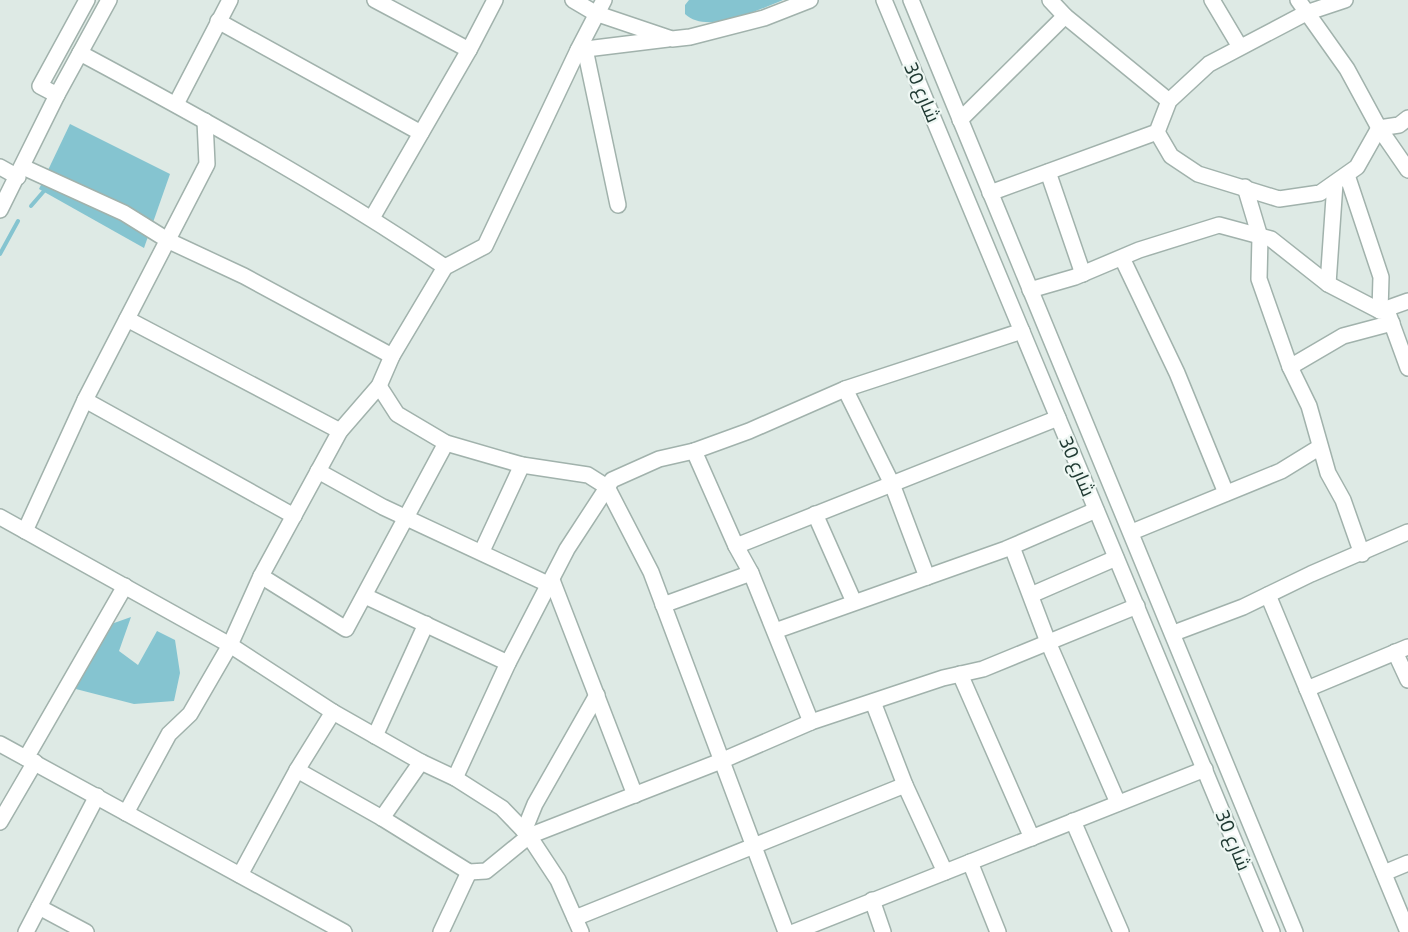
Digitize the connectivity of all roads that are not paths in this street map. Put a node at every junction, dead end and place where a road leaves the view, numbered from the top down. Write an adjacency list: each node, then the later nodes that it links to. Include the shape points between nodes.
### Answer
1 (87, 0): 23 (street, via 40,86)
2 (109, 0): 22 (street)
3 (230, 0): 17 (street)
4 (375, 0): 20 (street)
5 (495, 0): 20 (street)
6 (573, 0): 15 (street)
7 (604, 0): 15 (street)
8 (810, 0): 18 (street, via 764,18)
9 (911, 0): 27 (street, شارع 30)
10 (1050, 0): 16 (street)
11 (1212, 0): 19 (street)
12 (1344, 0): 14 (street)
13 (886, 2): 52 (street, شارع 30)
14 (1302, 6): 19 (street); 29 (street, via 1347,69)
15 (595, 13): 18 (street); 21 (street)
16 (1065, 16): 24 (street); 27 (street)
17 (218, 22): 25 (street); 31 (street)
18 (672, 39): 21 (street)
19 (1240, 47): 24 (street, via 1209,64)
20 (469, 50): 31 (street)
21 (582, 50): 39 (street); 45 (street, via 485,246)
22 (80, 53): 23 (street); 25 (street)
23 (57, 95): 34 (street)
24 (1169, 101): 30 (street)
25 (176, 104): 28 (street)
26 (1408, 118): 29 (street, via 1399,125)
27 (960, 120): 38 (street, شارع 30)
28 (205, 121): 41 (street); 43 (street, via 207,164)
29 (1379, 128): 33 (street); 36 (street, via 1357,168)
30 (1157, 132): 35 (street); 37 (street, via 1171,156 1198,174)
31 (421, 133): 41 (street)
32 (0, 167): 34 (street)
33 (1408, 170)
34 (21, 172): 40 (street); 43 (street, via 124,212)
35 (1048, 172): 38 (street); 46 (street)
36 (1341, 179): 37 (street, via 1320,193 1279,199); 47 (street); 50 (street, via 1381,277)
37 (1245, 187): 42 (street)
38 (990, 193): 48 (street, شارع 30)
39 (618, 204)
40 (0, 210)
41 (372, 218): 45 (street)
42 (1260, 236): 44 (street, via 1218,225); 47 (street, via 1278,244); 54 (street, via 1259,279)
43 (169, 241): 51 (street); 53 (street, via 330,320)
44 (1122, 258): 46 (street); 68 (street, via 1177,373)
45 (445, 267): 53 (street)
46 (1083, 274): 48 (street)
47 (1328, 284): 50 (street)
48 (1030, 290): 75 (street, شارع 30)
49 (1408, 301): 50 (street)
50 (1386, 314): 54 (street); 55 (street)
51 (127, 319): 58 (street); 60 (street)
52 (1022, 331): 57 (street); 59 (street, شارع 30)
53 (392, 356): 56 (street)
54 (1290, 367): 62 (street, via 1309,406)
55 (1408, 368)
56 (379, 386): 60 (street); 61 (street, via 397,414)
57 (845, 389): 63 (street, via 749,431); 66 (street)
58 (85, 400): 71 (street); 74 (street)
59 (1058, 418): 66 (street); 69 (street, شارع 30)
60 (340, 431): 65 (street)
61 (446, 443): 64 (street); 72 (street)
62 (1320, 447): 68 (street, via 1281,470); 80 (street)
63 (694, 450): 67 (street, via 658,459 612,480); 77 (street)
64 (522, 465): 67 (street, via 588,475); 79 (street)
65 (318, 471): 71 (street); 72 (street)
66 (892, 484): 70 (street); 84 (street)
67 (607, 487): 85 (street, via 567,549); 91 (street, via 651,572)
68 (1226, 493): 75 (street)
69 (1096, 510): 78 (street); 81 (street, شارع 30)
70 (816, 514): 77 (street); 90 (street)
71 (294, 516): 83 (street)
72 (406, 516): 79 (street); 89 (street)
73 (1, 521): 74 (street)
74 (25, 531): 86 (street)
75 (1132, 532): 95 (street, شارع 30)
76 (1408, 532): 80 (street)
77 (736, 546): 82 (street)
78 (1012, 547): 84 (street); 87 (street)
79 (482, 551): 85 (street)
80 (1362, 554): 88 (street)
81 (1116, 558): 87 (street); 92 (street, شارع 30)
82 (751, 573): 91 (street); 94 (street)
83 (260, 576): 89 (street, via 346,629); 97 (street)
84 (927, 577): 90 (street)
85 (551, 582): 99 (street); 103 (street)
86 (125, 586): 97 (street); 109 (street)
87 (1030, 595): 96 (street)
88 (1268, 595): 95 (street); 102 (street)
89 (365, 596): 93 (street)
90 (854, 602): 94 (street)
91 (664, 605): 110 (street)
92 (1136, 606): 96 (street); 112 (street, شارع 30)
93 (426, 624): 99 (street); 107 (street)
94 (775, 631): 106 (street)
95 (1174, 633): 146 (street, شارع 30)
96 (1048, 642): 100 (street, via 983,669); 118 (street)
97 (230, 645): 105 (street); 119 (street, via 190,714 169,734)
98 (1402, 649): 101 (street); 102 (street)
99 (508, 664): 114 (street)
100 (960, 674): 104 (street); 124 (street)
101 (1408, 680)
102 (1307, 689): 130 (street)
103 (598, 695): 116 (street); 123 (street, via 535,804)
104 (873, 702): 106 (street); 115 (street)
105 (332, 712): 107 (street); 113 (street)
106 (812, 722): 110 (street)
107 (375, 736): 111 (street)
108 (0, 744): 109 (street)
109 (30, 760): 117 (street); 122 (street)
110 (721, 761): 116 (street); 125 (street)
111 (421, 762): 114 (street); 120 (street)
112 (1205, 769): 118 (street); 145 (street, شارع 30)
113 (297, 770): 120 (street); 131 (street)
114 (455, 778): 123 (street, via 502,808)
115 (905, 785): 125 (street); 129 (street)
116 (635, 795): 123 (street)
117 (97, 796): 119 (street); 133 (street)
118 (1118, 803): 121 (street)
119 (126, 812): 131 (street)
120 (382, 818): 128 (street)
121 (1073, 821): 124 (street); 144 (street)
122 (0, 822)
123 (527, 833): 128 (street, via 486,871); 134 (street, via 558,880)
124 (1032, 838): 126 (street)
125 (754, 845): 134 (street); 140 (street)
126 (970, 862): 129 (street); 143 (street)
127 (1408, 862): 130 (street)
128 (469, 872): 139 (street)
129 (945, 872): 132 (street)
130 (1384, 873): 147 (street)
131 (240, 875): 135 (street)
132 (872, 900): 141 (street); 142 (street)
133 (39, 907): 136 (street); 137 (street)
134 (578, 925)
135 (318, 926): 138 (street)
136 (26, 932)
137 (86, 932)
138 (344, 932)
139 (440, 932)
140 (786, 932)
141 (794, 932)
142 (883, 932)
143 (998, 932)
144 (1121, 932)
145 (1272, 932)
146 (1296, 932)
147 (1408, 932)

